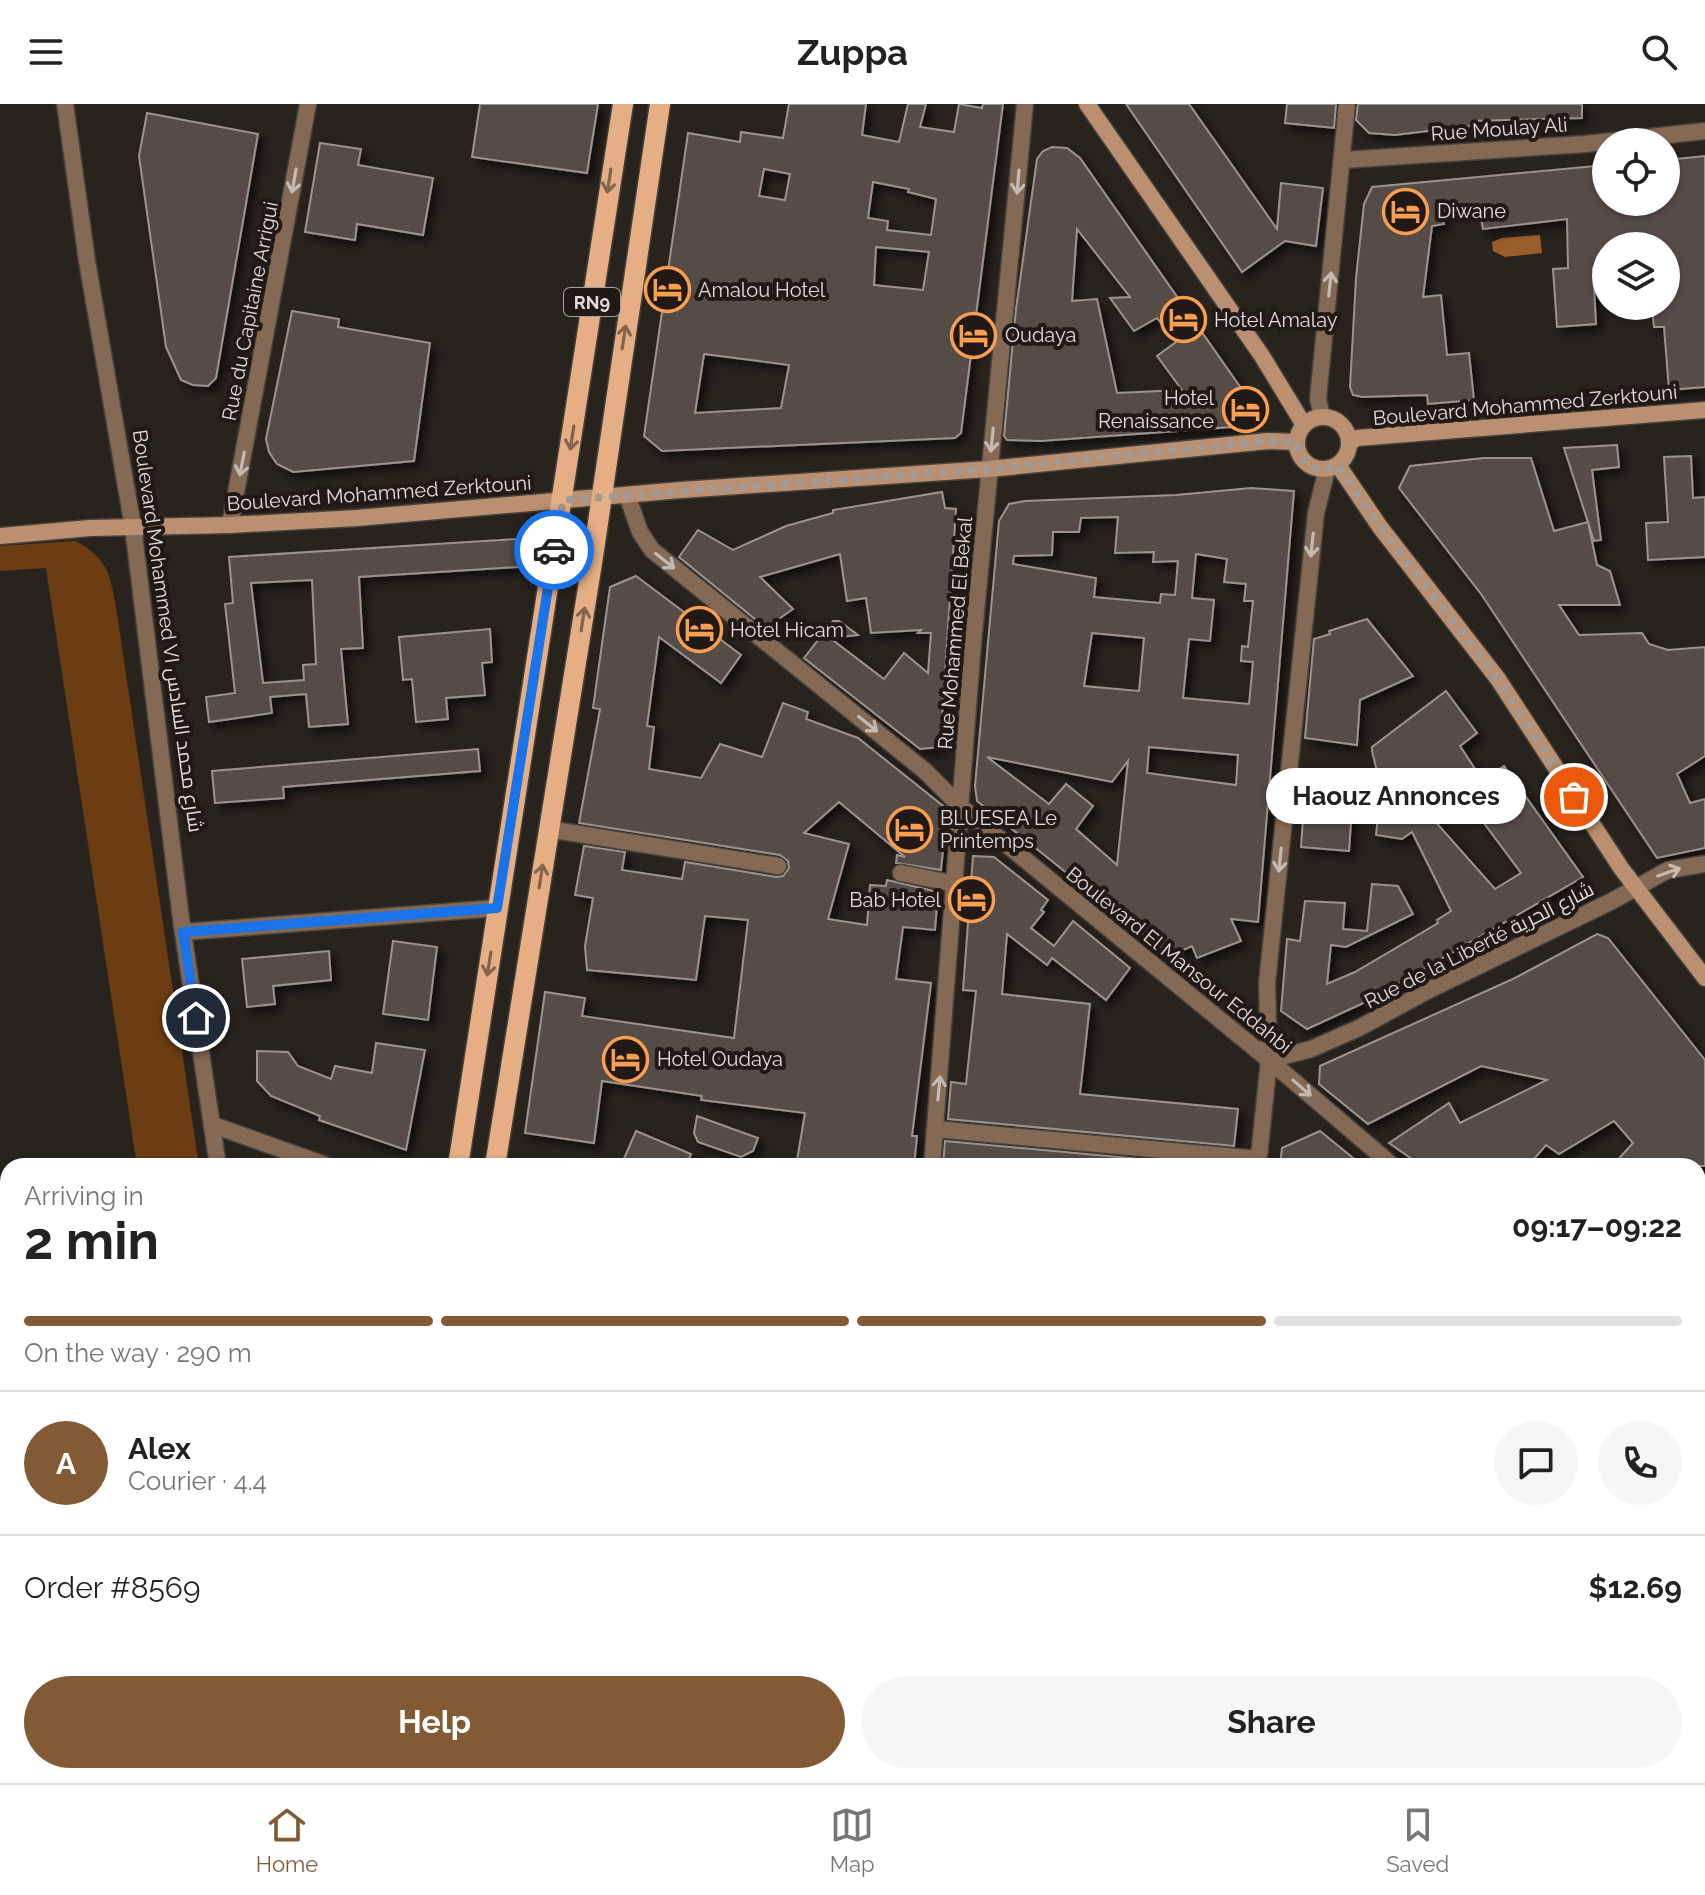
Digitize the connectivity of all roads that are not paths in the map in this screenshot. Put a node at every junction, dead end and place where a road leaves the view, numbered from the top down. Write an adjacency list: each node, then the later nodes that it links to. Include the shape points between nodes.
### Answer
1 (65, 104): 21 (street, Boulevard Mohammed VI شارع محمد السادس)
2 (308, 104): 20 (street, Rue du Capitaine Arrigui, one-way to 20)
3 (623, 104): 19 (main road, RN9, one-way to 19)
4 (660, 104): 18 (main road, RN9, one-way to 4)
5 (1025, 104): 16 (street, Rue Mohammed El Bekal, one-way to 16)
6 (1087, 104): 12 (main road)
7 (1347, 104): 9 (street)
8 (1705, 131): 9 (street, Rue Moulay Ali)
9 (1343, 160): 11 (street, one-way to 9, via 1318,399)
10 (1705, 410): 14 (main road, Boulevard Mohammed Zerktouni, via 1357,438)
11 (1322, 416): 12 (main road); 14 (main road, via 1341,424)
12 (1304, 425): 13 (main road)
13 (1296, 442): 15 (main road, via 1299,456 1311,467); 16 (main road, Boulevard Mohammed Zerktouni)
14 (1349, 443): 15 (main road, via 1346,455)
15 (1332, 467): 29 (main road, via 1498,679); 33 (street, one-way to 33, via 1316,513 1267,983)
16 (989, 469): 17 (main road, Boulevard Mohammed Zerktouni); 23 (street, Rue Mohammed El Bekal)
17 (627, 495): 18 (main road, Boulevard Mohammed Zerktouni); 23 (street, Boulevard El Mansour Eddahbi, one-way to 23, via 652,550 925,771)
18 (600, 497): 19 (main road, Boulevard Mohammed Zerktouni); 24 (main road, RN9, one-way to 18)
19 (563, 500): 20 (main road, Boulevard Mohammed Zerktouni); 30 (main road, RN9)
20 (230, 525): 21 (main road, Boulevard Mohammed Zerktouni)
21 (133, 527): 22 (main road, Boulevard Mohammed Zerktouni); 31 (street, Boulevard Mohammed VI شارع محمد السادس)
22 (0, 536)
23 (961, 807): 28 (street, Rue Mohammed El Bekal); 33 (street, Boulevard El Mansour Eddahbi)
24 (548, 829): 26 (street); 39 (main road, RN9, one-way to 24)
25 (1705, 864): 29 (street, Rue de la Liberté شارع الحرية, one-way to 25, via 1668,870)
26 (778, 866)
27 (901, 873): 28 (street)
28 (956, 884): 35 (street, Rue Mohammed El Bekal, one-way to 28)
29 (1637, 888): 32 (main road); 33 (street, Rue de la Liberté شارع الحرية, via 1359,1028)
30 (497, 908): 31 (street); 38 (main road, RN9, one-way to 38)
31 (183, 932): 34 (street, Boulevard Mohammed VI شارع محمد السادس)
32 (1705, 978)
33 (1269, 1060): 42 (street); 43 (street, Boulevard El Mansour Eddahbi, one-way to 43)
34 (213, 1125): 36 (street, Boulevard Mohammed VI شارع محمد السادس); 37 (street)
35 (935, 1129): 40 (street, Rue Mohammed El Bekal); 41 (street)
36 (217, 1158)
37 (306, 1158)
38 (459, 1158)
39 (496, 1158)
40 (933, 1158)
41 (1210, 1158)
42 (1259, 1158)
43 (1384, 1158)

